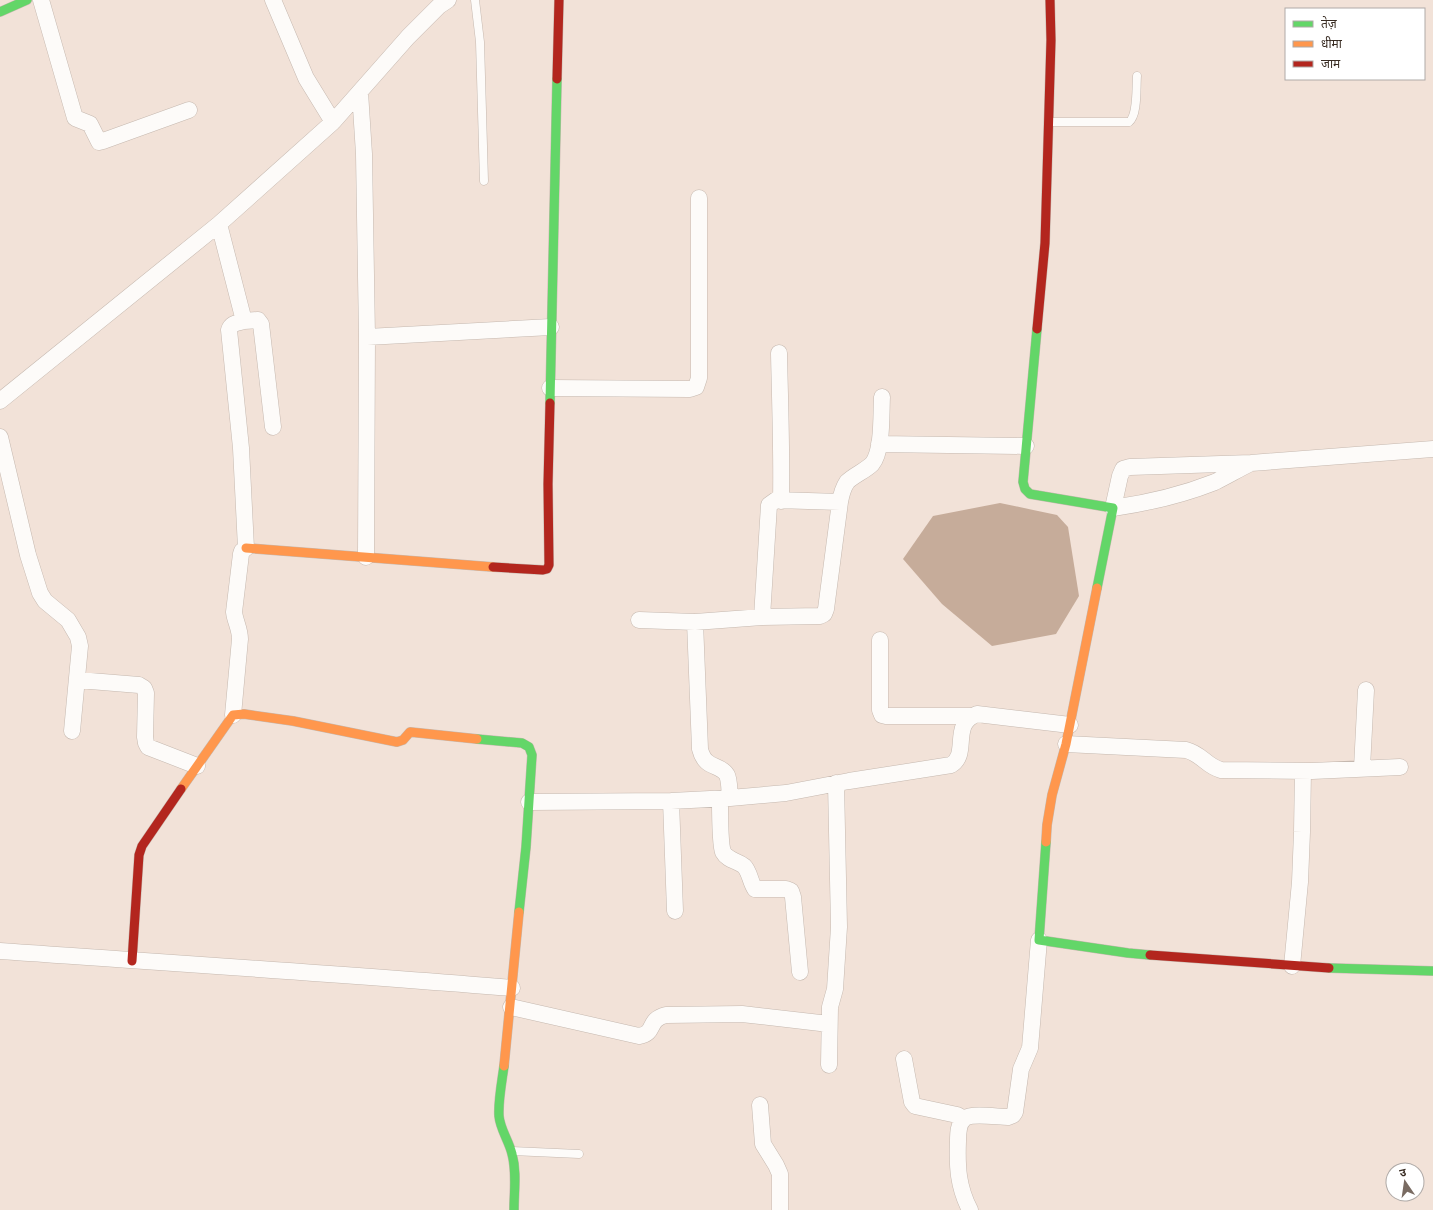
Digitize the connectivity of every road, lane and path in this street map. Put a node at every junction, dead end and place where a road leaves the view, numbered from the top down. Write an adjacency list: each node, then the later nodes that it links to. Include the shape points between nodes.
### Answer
1 (27, 0): 8 (street)
2 (41, 0): 11 (street, via 75,118 90,124 99,142)
3 (273, 0): 12 (street, via 306,78)
4 (448, 0): 10 (street, via 408,37)
5 (475, 0): 14 (lane, via 480,42)
6 (559, 0): 18 (street)
7 (1050, 0): 13 (street)
8 (0, 12)
9 (1137, 76): 13 (lane, via 1135,113 1129,122)
10 (360, 92): 12 (street); 19 (street, via 364,154)
11 (189, 110)
12 (333, 122): 16 (street)
13 (1048, 122): 27 (street, via 1045,243)
14 (484, 181)
15 (699, 198): 21 (street, via 699,378 696,387)
16 (219, 224): 17 (street); 23 (street)
17 (244, 322): 24 (street, via 258,320 261,324); 33 (street, via 233,324 229,330 241,448)
18 (551, 327): 19 (street); 21 (street)
19 (367, 337): 34 (street)
20 (779, 354): 30 (street)
21 (550, 388): 34 (street, via 547,569)
22 (882, 397): 26 (street)
23 (0, 401)
24 (274, 427)
25 (0, 437): 39 (street, via 28,555 40,593 45,601 68,620 78,637)
26 (879, 444): 27 (street); 31 (street, via 871,464 848,482)
27 (1026, 446): 32 (street, via 1023,482 1030,494)
28 (1433, 450): 29 (street)
29 (1251, 463): 32 (street, via 1215,481 1176,495); 32 (street, via 1123,469)
30 (781, 500): 31 (street); 35 (street, via 771,502 768,509)
31 (840, 502): 35 (street, via 824,614)
32 (1112, 508): 43 (street)
33 (246, 548): 34 (street); 41 (street, via 241,554 234,612 240,639)
34 (366, 557)
35 (762, 617): 37 (street)
36 (639, 620): 37 (street)
37 (695, 622): 51 (street, via 700,749 705,762 727,776)
38 (880, 640): 42 (street, via 882,715)
39 (78, 680): 44 (street); 46 (street, via 139,685 144,688 145,737 148,747)
40 (1366, 690): 48 (street)
41 (233, 715): 46 (street); 53 (street, via 244,714 293,721 401,743 410,732 527,744 532,755)
42 (970, 716): 43 (street, via 977,714); 50 (street, via 962,728 956,763)
43 (1070, 726): 45 (street)
44 (72, 731)
45 (1066, 744): 49 (street, via 1186,750 1194,752 1214,768 1221,770); 55 (street, via 1052,795)
46 (198, 766): 57 (street, via 142,846 138,866)
47 (1400, 767): 48 (street)
48 (1362, 768): 49 (street)
49 (1303, 771): 58 (street, via 1300,882)
50 (836, 783): 51 (street, via 786,793); 63 (street, via 839,927 835,989)
51 (725, 798): 52 (street); 60 (street, via 723,852 728,858 743,865 754,888 791,891)
52 (671, 801): 53 (street); 54 (street)
53 (529, 802): 61 (street)
54 (675, 911)
55 (1039, 940): 58 (street, via 1128,953); 67 (street, via 1030,1048 1021,1069 1015,1112 1013,1116 1008,1117 971,1116)
56 (0, 951): 57 (street)
57 (132, 961): 61 (street)
58 (1292, 966): 59 (street)
59 (1433, 971)
60 (800, 972)
61 (512, 988): 62 (street)
62 (511, 1006): 63 (street, via 639,1036 646,1035 654,1021 666,1015 742,1014); 68 (street, via 499,1114)
63 (829, 1024): 65 (street)
64 (904, 1059): 67 (street, via 912,1102 915,1106 957,1115)
65 (829, 1065)
66 (760, 1105): 71 (street, via 763,1144 780,1174)
67 (964, 1119): 72 (street, via 958,1131 957,1164 965,1200)
68 (511, 1151): 69 (lane); 70 (street, via 515,1176)
69 (579, 1154)
70 (514, 1210)
71 (780, 1210)
72 (970, 1210)

